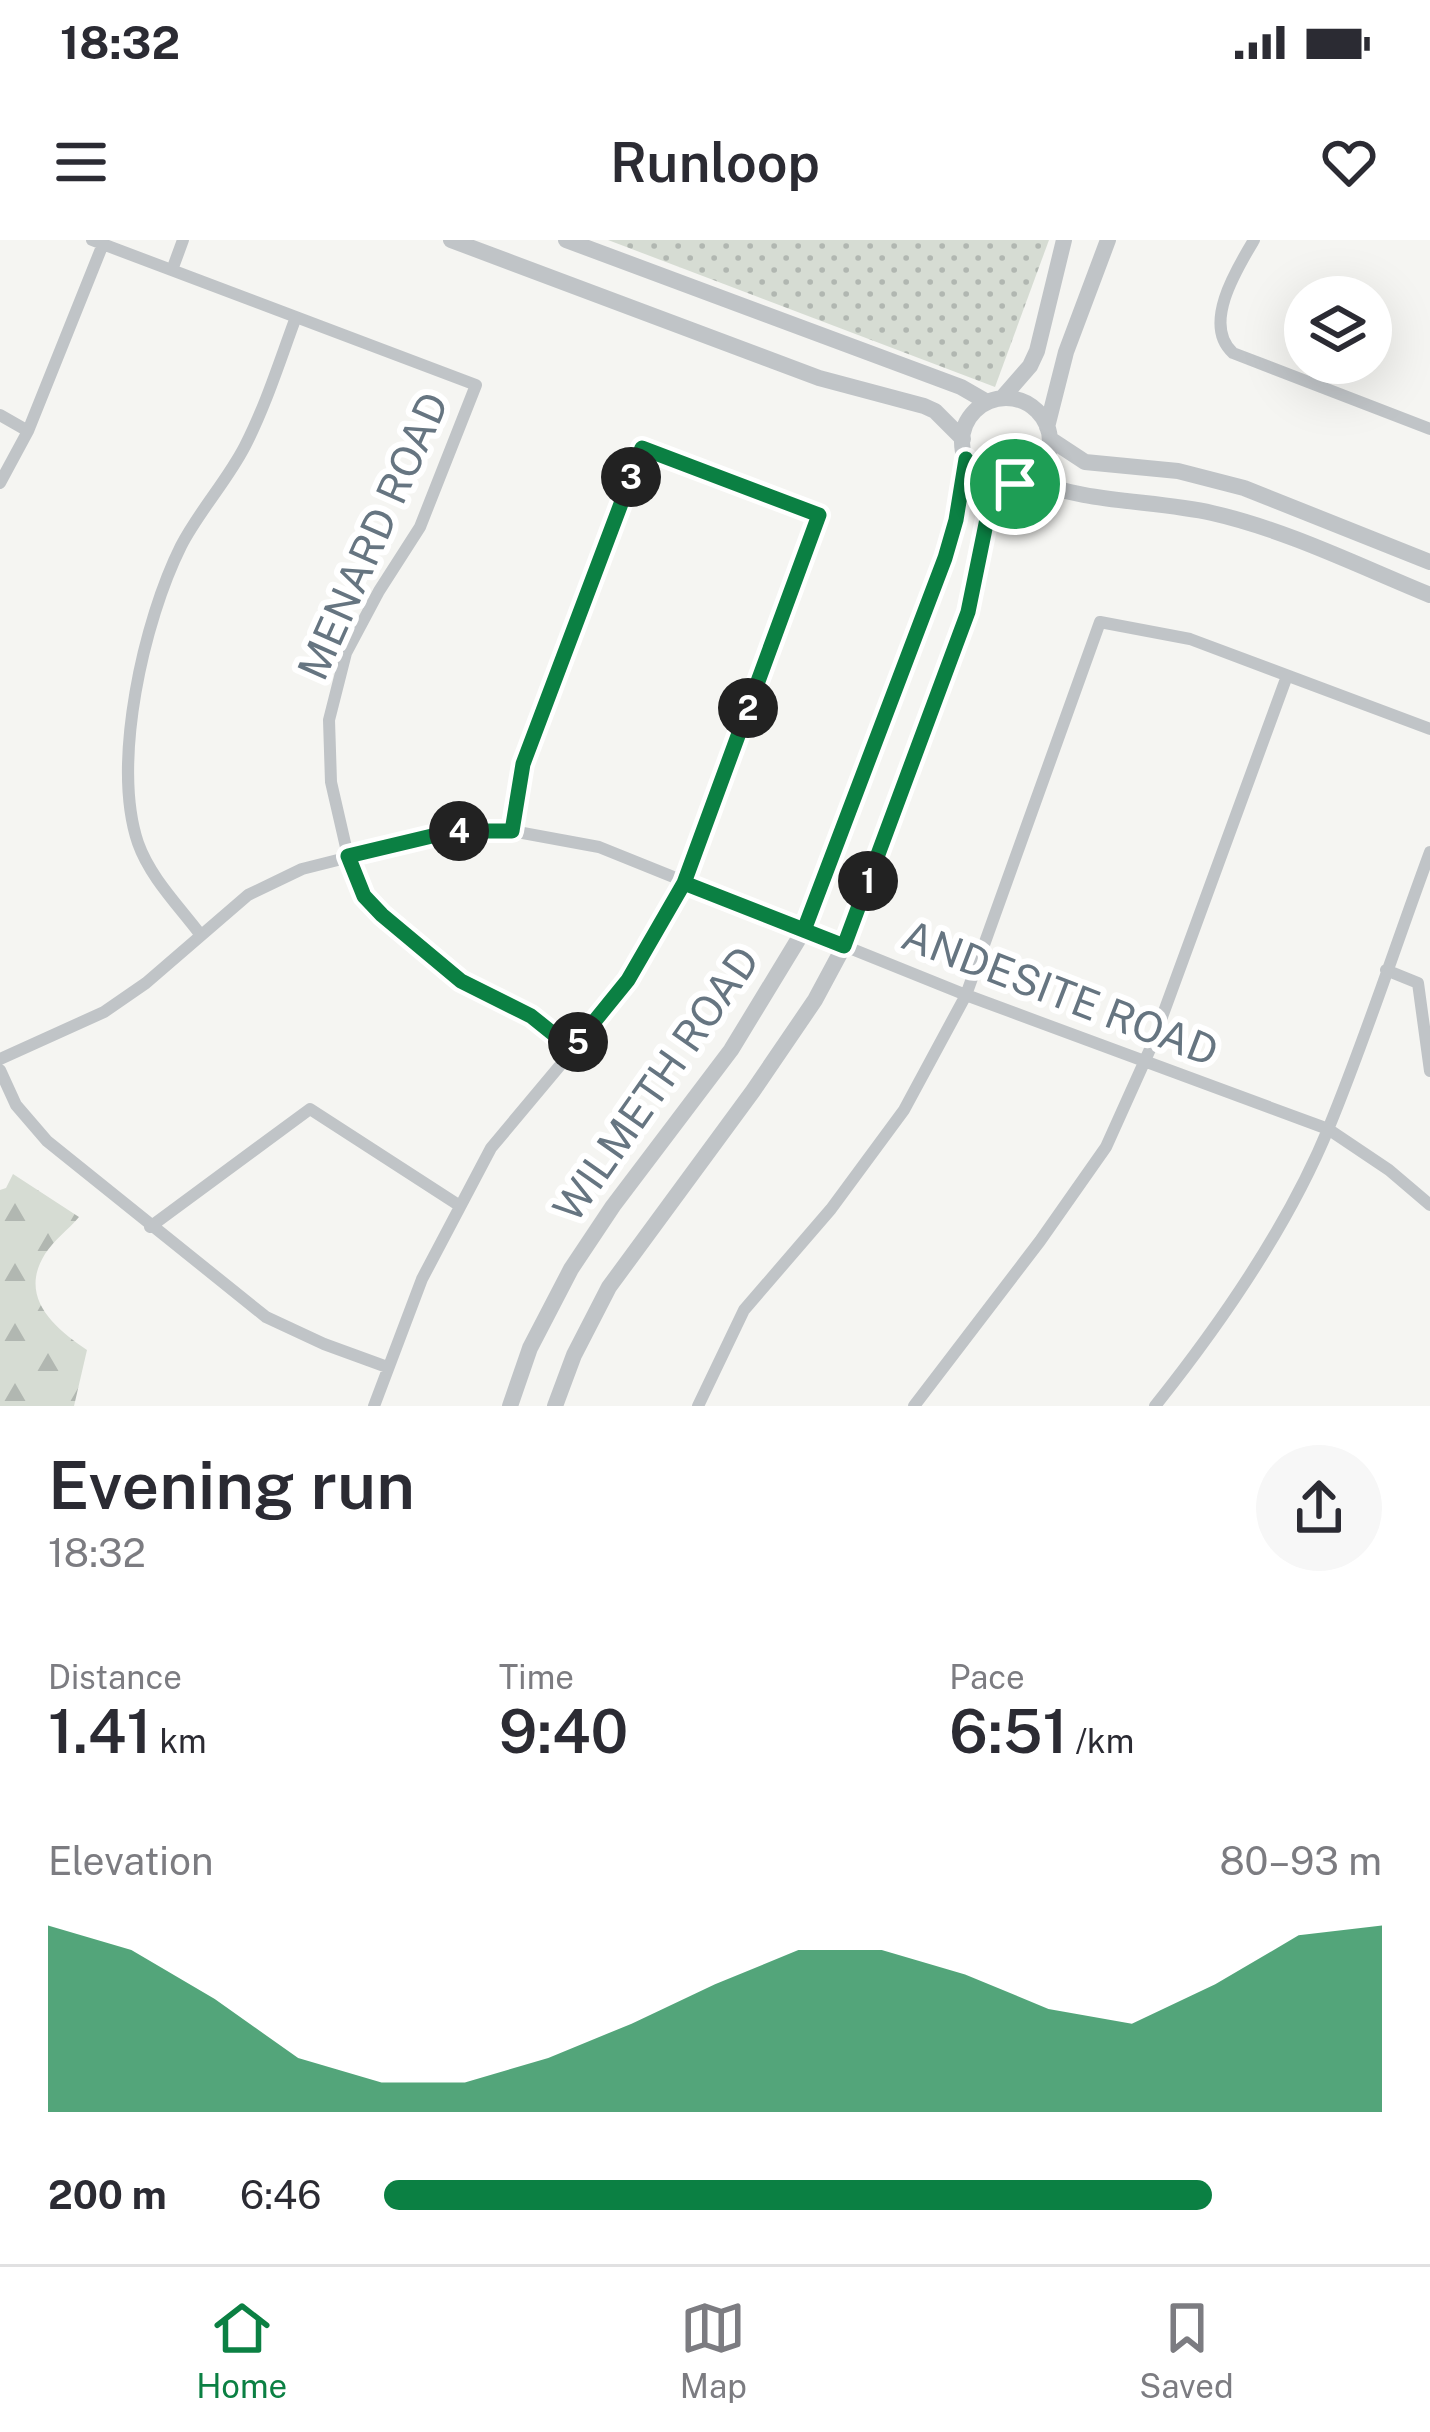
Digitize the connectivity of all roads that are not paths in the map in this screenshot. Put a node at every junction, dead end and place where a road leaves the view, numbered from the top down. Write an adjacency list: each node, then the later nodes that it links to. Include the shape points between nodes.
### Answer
1 (183, 240): 8 (street)
2 (451, 240): 15 (street, via 819,378 930,408)
3 (566, 240): 10 (street)
4 (1064, 240): 10 (street, via 1037,351)
5 (1108, 240): 14 (street, via 1066,352)
6 (1254, 240): 12 (street, via 1220,318 1220,340)
7 (97, 242): 8 (street); 13 (street)
8 (172, 270): 9 (street)
9 (296, 317): 25 (street, MENARD ROAD, via 476,385 420,527 340,673 328,748); 28 (street, via 247,443 179,550 137,687 129,790 138,843)
10 (994, 400): 14 (street, via 1030,405); 15 (street, via 970,417)
11 (0, 416): 13 (street)
12 (1430, 429)
13 (28, 431): 18 (street)
14 (1048, 433): 17 (street, via 1045,461); 19 (street, via 1085,462 1178,471 1244,488)
15 (963, 439): 16 (street)
16 (966, 459): 17 (street, via 992,483); 27 (street, WILMETH ROAD, via 945,558)
17 (1023, 482): 20 (street, via 1252,523); 29 (street, WILMETH ROAD, via 988,514 968,612)
18 (0, 483)
19 (1430, 562)
20 (1430, 595)
21 (1287, 676): 22 (street); 31 (street, via 1190,640 1100,622); 34 (street)
22 (1430, 729)
23 (512, 831): 25 (street, ANDESITE ROAD, via 453,831); 26 (street, ANDESITE ROAD, via 599,847); 26 (street, via 523,764 642,448 819,515)
24 (1430, 853): 30 (street)
25 (348, 856): 28 (street, ANDESITE ROAD, via 248,895); 32 (street, MENARD ROAD, via 364,896 418,946)
26 (684, 883): 27 (street, ANDESITE ROAD); 32 (street, via 628,980)
27 (804, 930): 29 (street, ANDESITE ROAD); 43 (street, WILMETH ROAD, via 731,1051 571,1269)
28 (200, 934): 33 (street, ANDESITE ROAD, via 104,1012)
29 (844, 946): 31 (street, ANDESITE ROAD); 44 (street, WILMETH ROAD, via 765,1073 609,1287)
30 (1386, 970): 36 (street, via 1418,983); 37 (street)
31 (966, 995): 34 (street, ANDESITE ROAD); 45 (street, via 904,1110 744,1310)
32 (572, 1049): 39 (street, via 491,1148)
33 (0, 1059)
34 (1145, 1060): 37 (street, ANDESITE ROAD); 46 (street, via 1106,1147)
35 (0, 1070): 40 (street, via 47,1141)
36 (1430, 1071)
37 (1328, 1130): 38 (street, ANDESITE ROAD); 47 (street, via 1283,1218)
38 (1430, 1205)
39 (460, 1206): 40 (street, via 310,1109); 41 (street)
40 (149, 1227): 41 (street, via 266,1316)
41 (387, 1367): 42 (street)
42 (374, 1406)
43 (510, 1406)
44 (554, 1406)
45 (698, 1406)
46 (914, 1406)
47 (1155, 1406)

